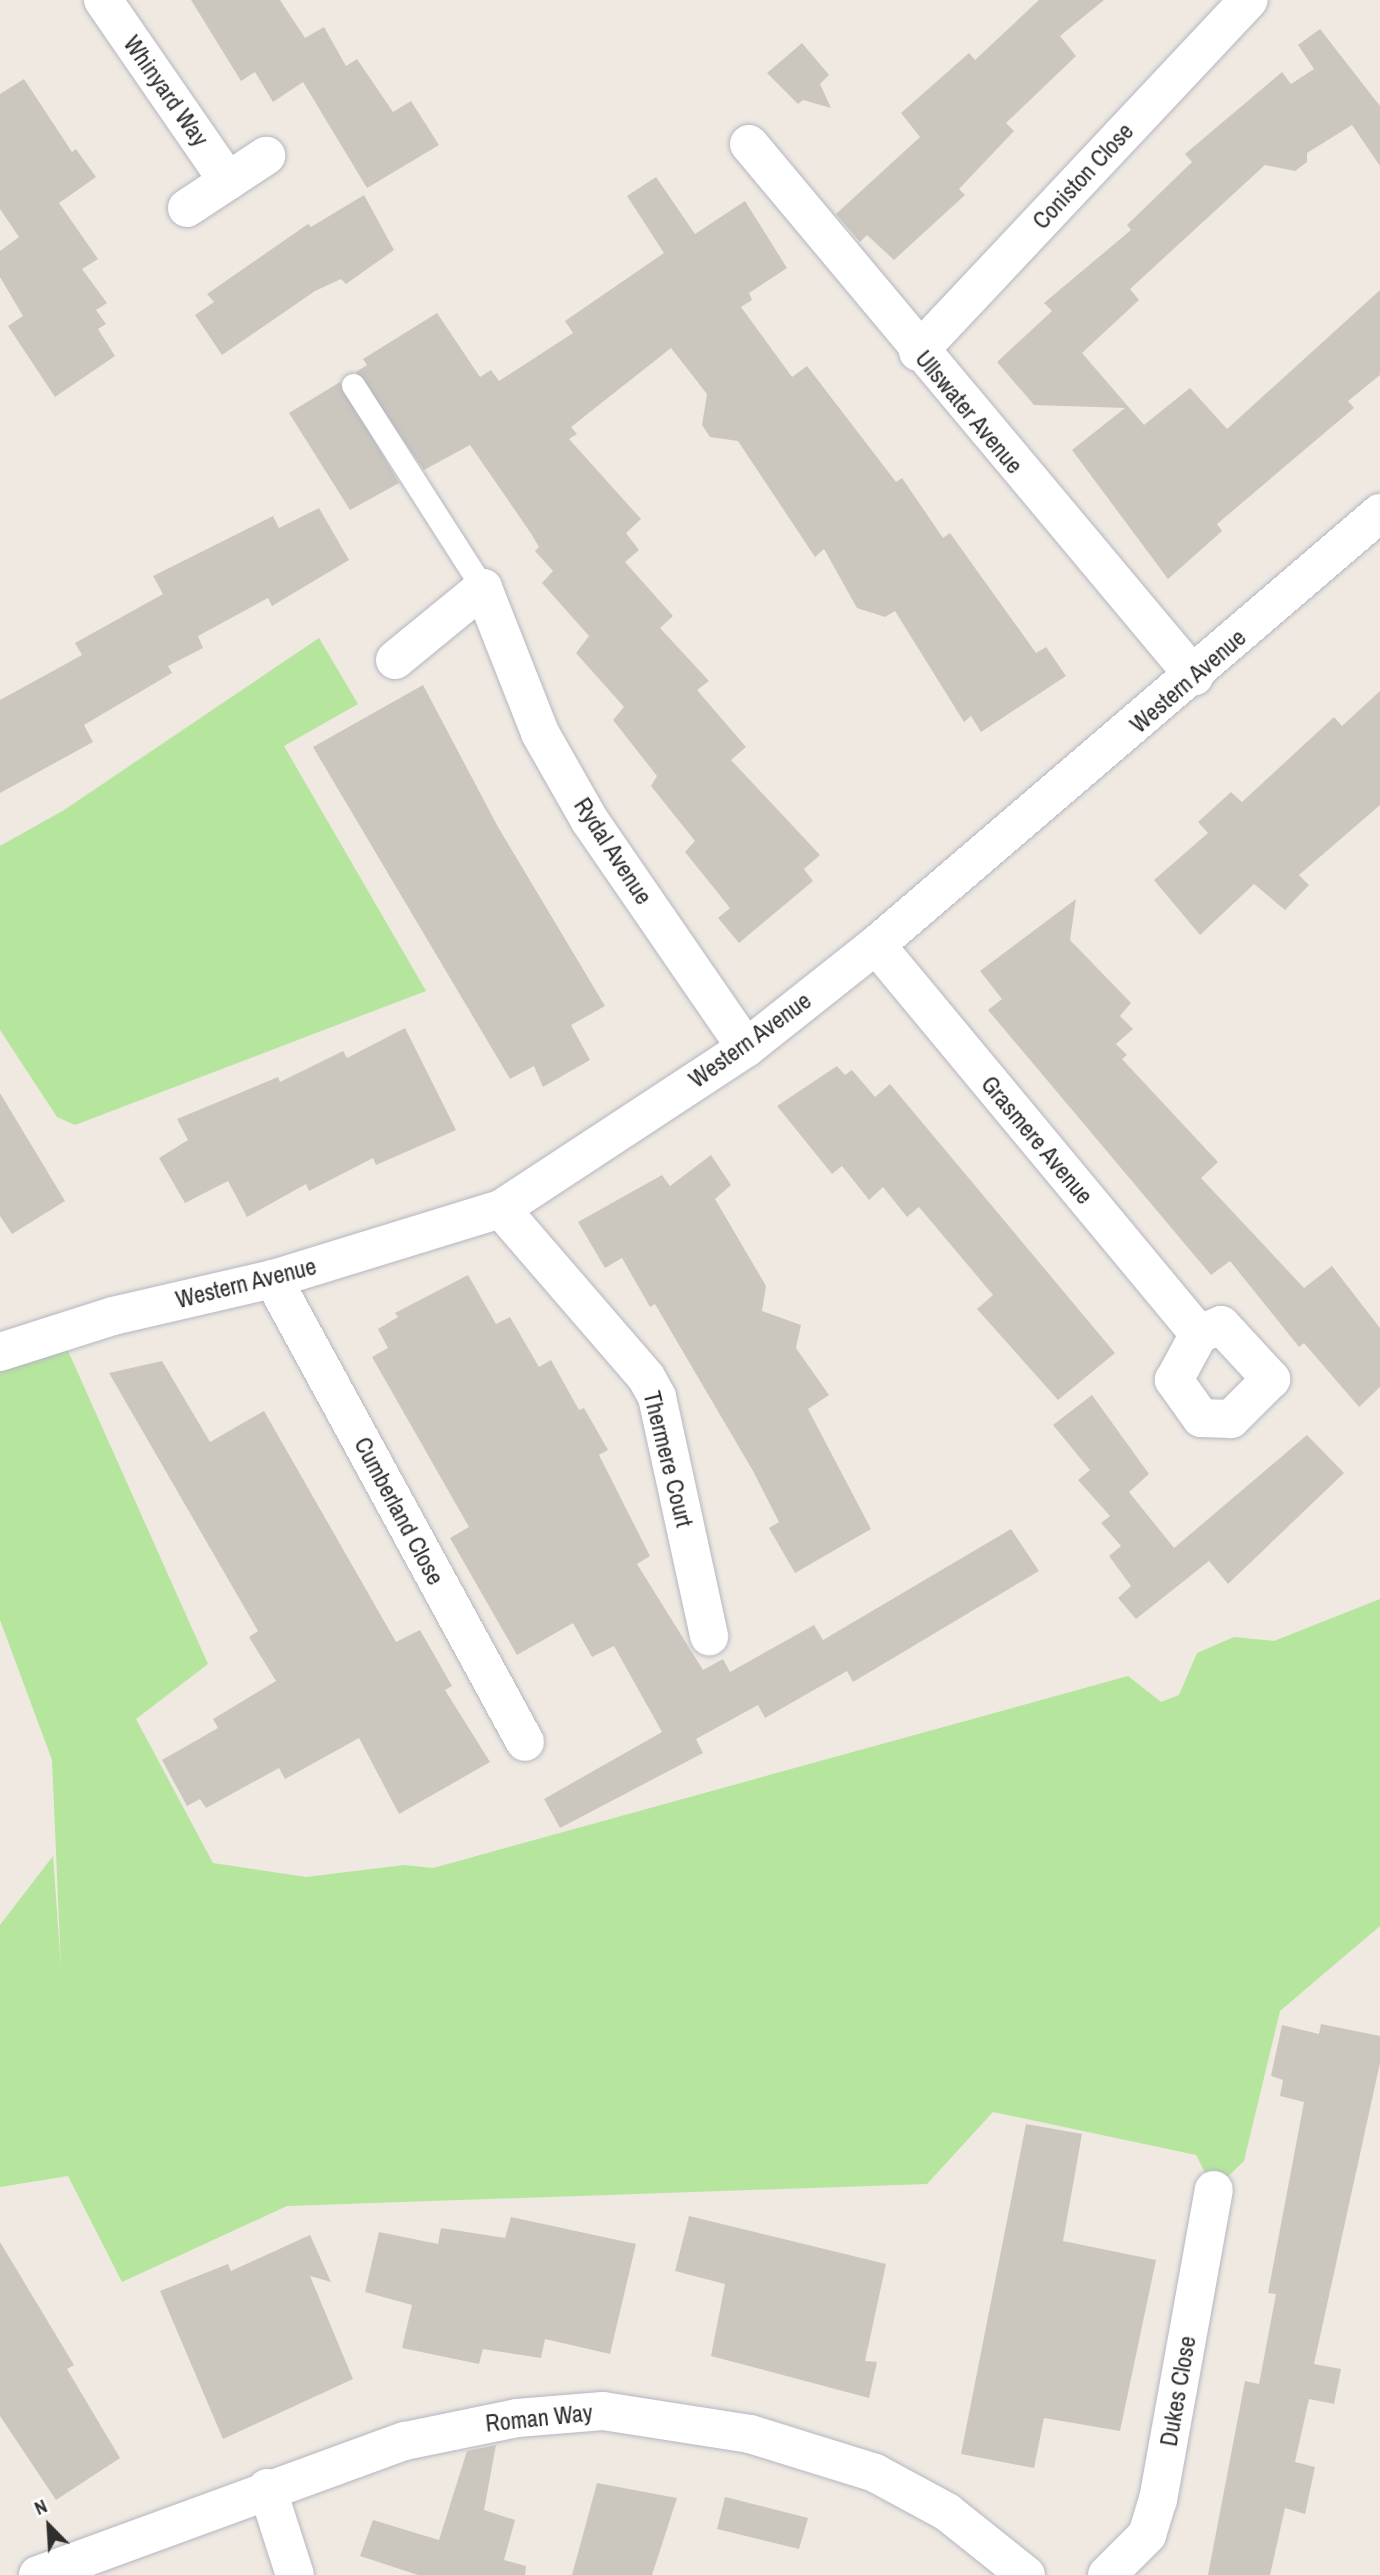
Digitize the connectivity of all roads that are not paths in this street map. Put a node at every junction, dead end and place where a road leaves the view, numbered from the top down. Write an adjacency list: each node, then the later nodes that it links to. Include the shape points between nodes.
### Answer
1 (103, 0): 5 (street, Whinyard Way)
2 (1249, 0): 7 (street, Coniston Close)
3 (749, 144): 7 (street, Ullswater Avenue)
4 (266, 156): 5 (street)
5 (228, 181): 6 (street)
6 (187, 208)
7 (918, 352): 12 (street, Ullswater Avenue)
8 (353, 385): 10 (lane)
9 (1380, 513): 12 (street, Western Avenue)
10 (484, 588): 11 (street); 14 (street, Rydal Avenue, via 508,640 540,733 590,821)
11 (395, 660)
12 (1194, 677): 13 (street, Western Avenue)
13 (876, 945): 14 (street, Western Avenue); 17 (street, Grasmere Avenue)
14 (746, 1048): 15 (street, Western Avenue)
15 (501, 1209): 16 (street, Western Avenue); 19 (street, Thermere Court, via 646,1377 657,1397)
16 (273, 1279): 18 (street, Western Avenue, via 113,1316); 20 (street, Cumberland Close)
17 (1199, 1334)
18 (0, 1352)
19 (709, 1636)
20 (525, 1742)
21 (1214, 2190): 26 (street, Dukes Close, via 1158,2500 1147,2535)
22 (267, 2488): 23 (street, Roman Way); 24 (street); 25 (street, Roman Way, via 449,2430 603,2411 750,2434 875,2473 947,2512)
23 (38, 2575)
24 (295, 2575)
25 (1026, 2575)
26 (1107, 2575)

